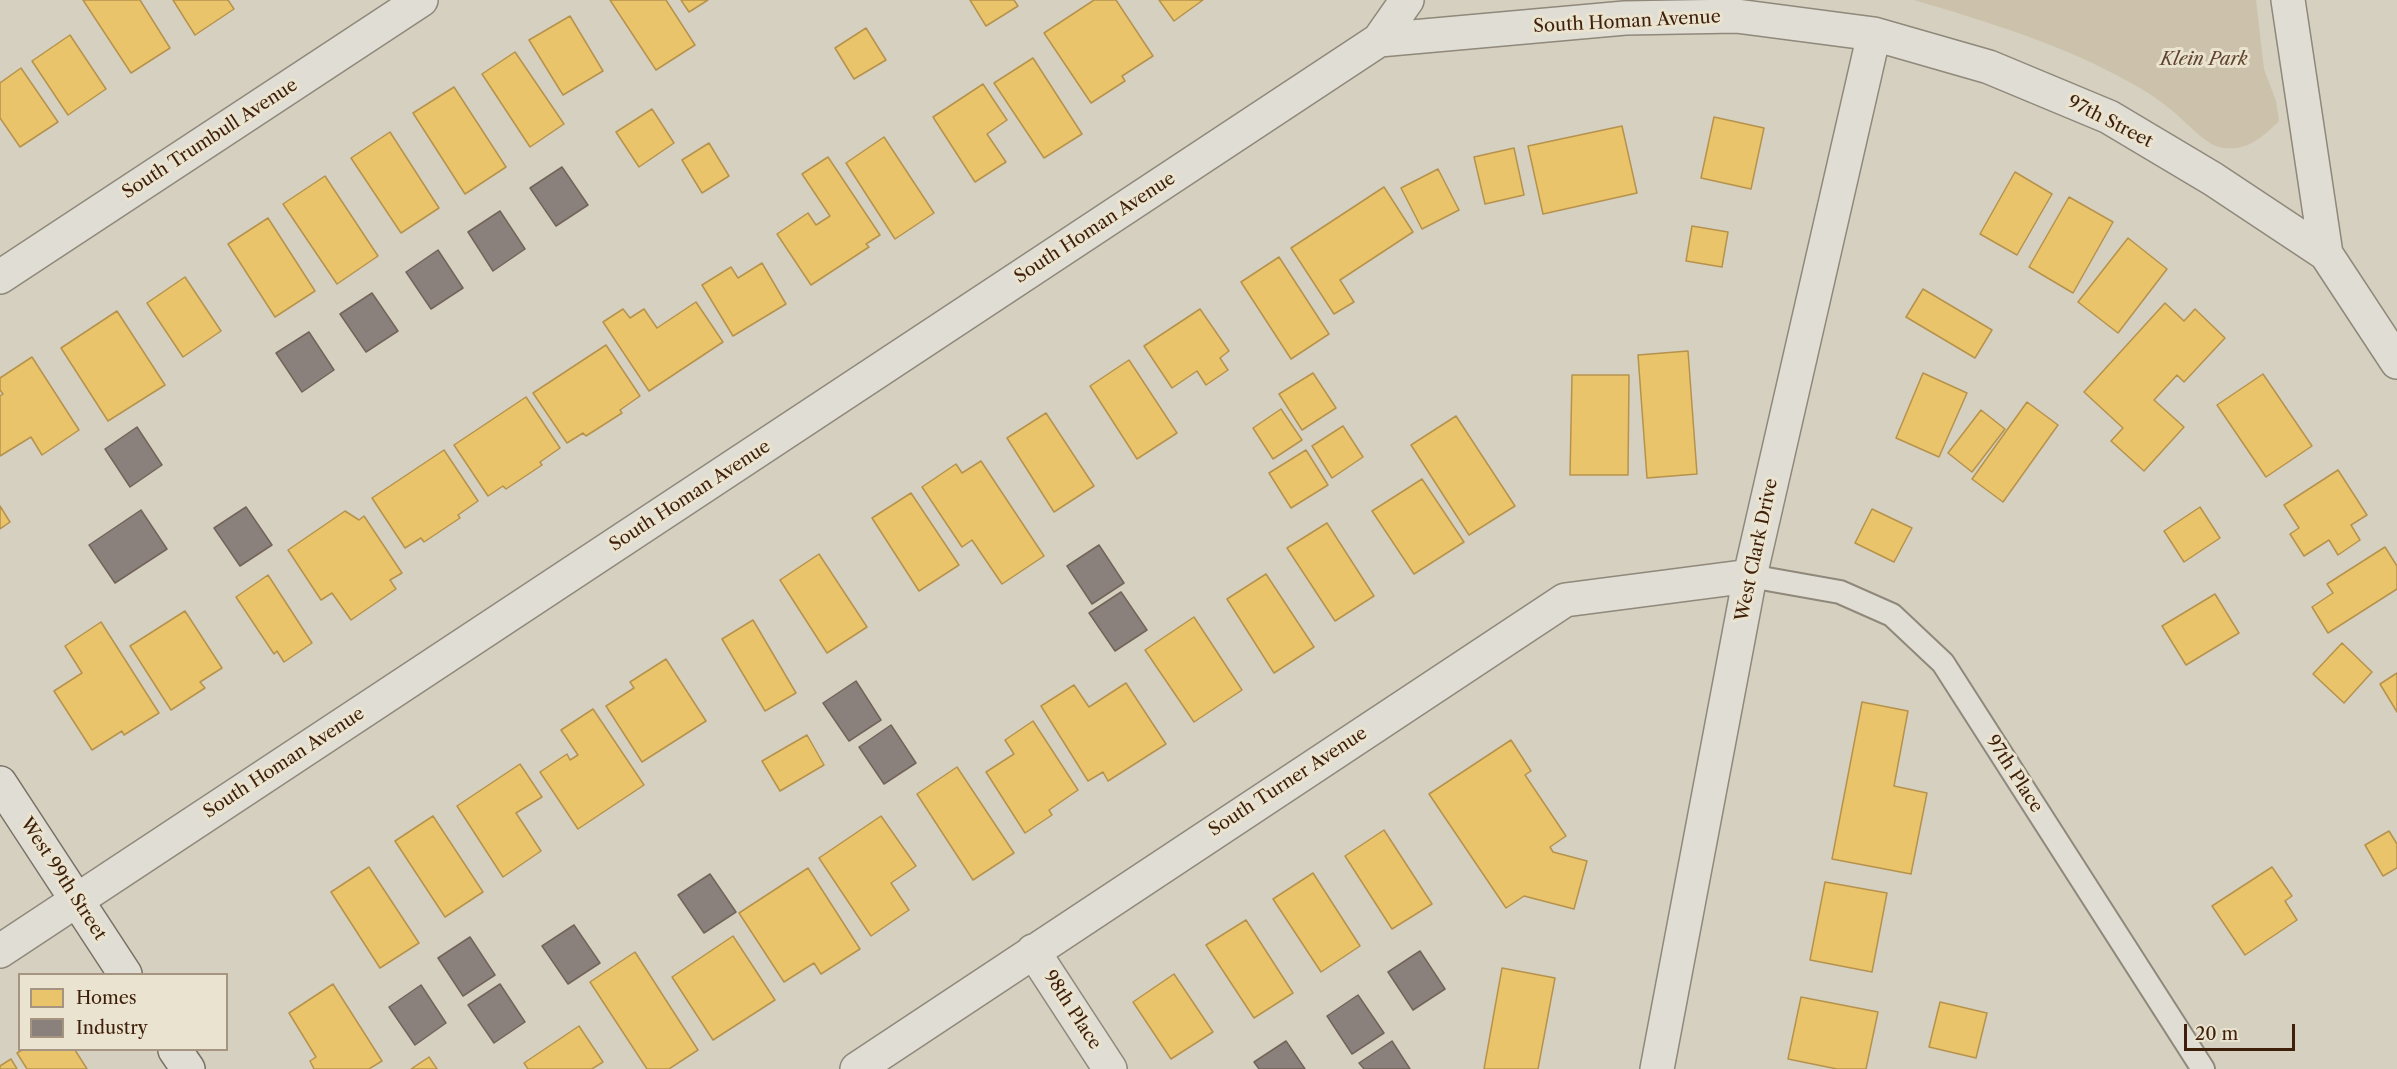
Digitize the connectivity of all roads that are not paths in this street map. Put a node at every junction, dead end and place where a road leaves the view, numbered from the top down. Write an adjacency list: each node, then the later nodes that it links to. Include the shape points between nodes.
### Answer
1 (421, 0): 7 (street, South Trumbull Avenue)
2 (1407, 0): 5 (street, South Homan Avenue)
3 (2288, 0): 6 (street, 97th Street)
4 (1874, 34): 5 (street, South Homan Avenue, via 1736,16 1625,18); 6 (street, 97th Street, via 1989,67 2109,117 2213,179); 9 (street, West Clark Drive)
5 (1379, 40): 11 (street, South Homan Avenue)
6 (2326, 254): 8 (street, 97th Street)
7 (0, 277)
8 (2397, 362)
9 (1750, 576): 13 (street, South Turner Avenue, via 1565,600); 19 (street, West Clark Drive); 20 (lane, 97th Place, via 1840,592 1892,615 1943,663)
10 (0, 783): 11 (street, West 99th Street)
11 (77, 900): 12 (street, South Homan Avenue); 14 (street, West 99th Street)
12 (0, 951)
13 (1033, 951): 17 (street, South Turner Avenue); 18 (street, 98th Place)
14 (124, 973)
15 (176, 1051): 16 (street)
16 (188, 1069)
17 (857, 1069)
18 (1110, 1069)
19 (1657, 1069)
20 (2202, 1069)

